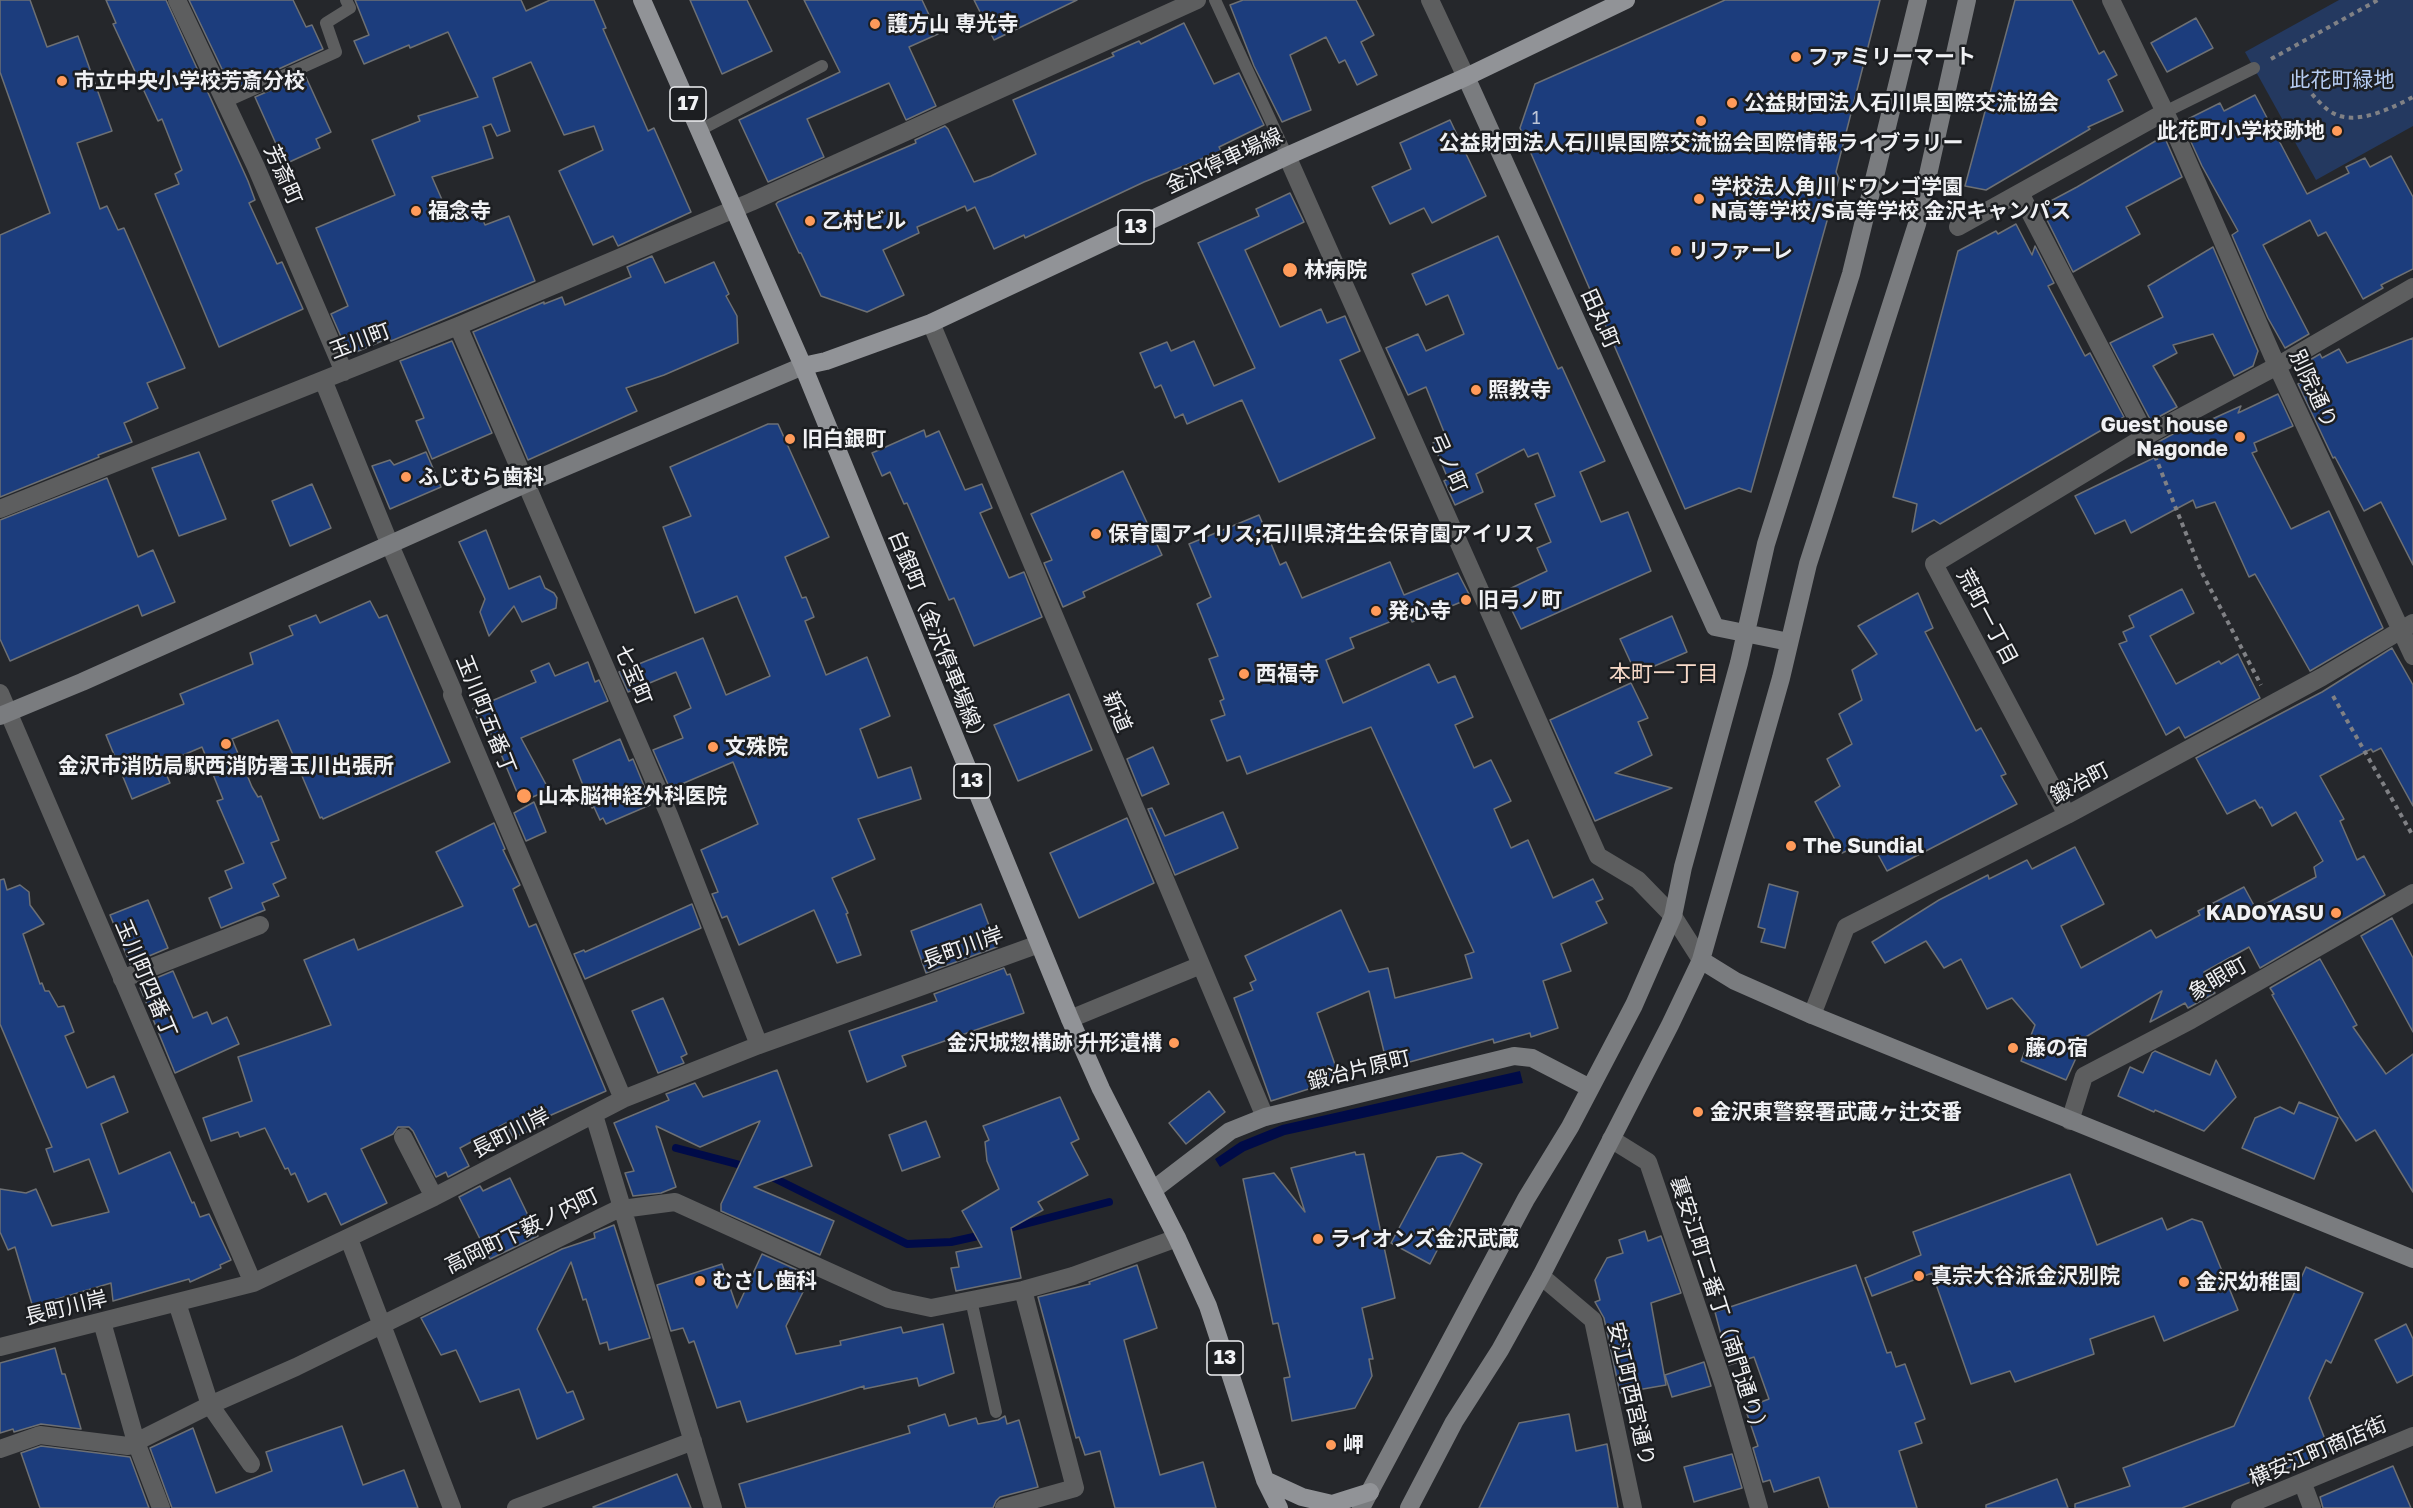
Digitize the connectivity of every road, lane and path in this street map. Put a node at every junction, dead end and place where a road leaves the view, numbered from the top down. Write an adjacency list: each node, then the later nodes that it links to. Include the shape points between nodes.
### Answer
1 (177, 0): 17 (street, 芳斎町)
2 (346, 0): 17 (lane, via 350,8 326,22 336,52)
3 (642, 0): 19 (main road, 17)
4 (1197, 0): 22 (street, 玉川町)
5 (1215, 0): 20 (lane, 弓ノ町)
6 (1430, 0): 14 (street, 田丸町)
7 (1626, 0): 14 (main road, 金沢停車場線 / 13)
8 (1918, 0): 36 (street, via 1851,274 1766,544)
9 (1967, 0): 37 (street, via 1917,224 1808,564)
10 (2111, 0): 18 (street)
11 (2378, 0): 13 (path)
12 (822, 66): 19 (lane)
13 (2254, 68): 18 (lane)
14 (1466, 77): 20 (main road, 金沢停車場線 / 13); 36 (street, 田丸町, via 1715,627)
15 (2312, 94): 16 (path, via 2338,115 2359,118)
16 (2413, 97)
17 (225, 102): 29 (street, 芳斎町)
18 (2165, 112): 21 (street); 28 (street, 別院通り)
19 (700, 130): 22 (main road, 17)
20 (1287, 156): 25 (main road, 金沢停車場線 / 13); 46 (street, 弓ノ町, via 1598,856 1638,880)
21 (2020, 193): 23 (street); 31 (street)
22 (735, 208): 26 (street, 玉川町); 27 (main road, 17)
23 (1958, 227)
24 (2413, 286): 28 (street)
25 (931, 323): 27 (main road, 金沢停車場線 / 13); 50 (street, 新道)
26 (458, 326): 29 (street, 玉川町); 32 (street, 七宝町)
27 (803, 366): 32 (street); 48 (main road, 白銀町（金沢停車場線） / 13)
28 (2277, 366): 31 (street); 35 (street, 別院通り)
29 (344, 372): 30 (street, 玉川町)
30 (323, 380): 33 (street, 玉川町); 34 (street, 玉川町五番丁)
31 (2146, 436): 41 (path, via 2201,571); 43 (street, 荒町一丁目, via 1934,564)
32 (525, 484): 34 (street); 54 (street, 七宝町, via 669,815)
33 (0, 509)
34 (390, 545): 42 (street); 56 (street, 玉川町五番丁)
35 (2407, 627): 38 (street, 別院通り); 39 (street, 鍛冶町)
36 (1746, 633): 37 (street); 46 (street)
37 (1790, 642): 49 (street)
38 (2413, 656)
39 (2322, 677): 41 (street, 鍛冶町); 44 (path)
40 (0, 693): 42 (street, 玉川町四番丁)
41 (2272, 705): 43 (street, 鍛冶町)
42 (4, 714): 51 (street, 玉川町四番丁)
43 (2067, 815): 52 (street, 鍛冶町, via 1846,927)
44 (2413, 836)
45 (2413, 893): 59 (street, 象眼町, via 2191,1020 2084,1076)
46 (1673, 916): 49 (street, 弓ノ町); 55 (street, via 1634,1005)
47 (260, 925): 51 (street)
48 (1039, 944): 53 (main road, 白銀町（金沢停車場線） / 13); 54 (street, 長町川岸)
49 (1701, 960): 52 (street, via 1735,981); 61 (street)
50 (1201, 965): 53 (street); 58 (street, 新道)
51 (122, 979): 69 (street, 玉川町四番丁)
52 (1812, 1015): 59 (street)
53 (1070, 1019): 62 (main road, 白銀町（金沢停車場線） / 13)
54 (759, 1045): 56 (street, 長町川岸)
55 (1590, 1088): 58 (street, 鍛冶片原町, via 1532,1058 1514,1056); 85 (street)
56 (623, 1099): 57 (street, 長町川岸)
57 (594, 1115): 63 (street, 長町川岸); 64 (street)
58 (1265, 1117): 62 (street, 鍛冶片原町, via 1230,1131)
59 (2070, 1121): 67 (street)
60 (403, 1137): 63 (street)
61 (1611, 1139): 68 (street); 94 (street, 裏安江町二番丁（南門通り）, via 1648,1162 1723,1383)
62 (1153, 1190): 66 (main road, 13)
63 (434, 1197): 65 (street, 長町川岸)
64 (622, 1209): 71 (street, 高岡町下薮ノ内町, via 675,1202 889,1299 931,1308); 74 (street, 高岡町下薮ノ内町); 79 (street)
65 (349, 1239): 69 (street, 長町川岸); 74 (street)
66 (1177, 1239): 70 (street, 高岡町下薮ノ内町); 83 (main road, 13, via 1208,1306)
67 (2413, 1259)
68 (1541, 1276): 92 (street, via 1454,1422); 93 (street, 安江町西宮通り, via 1593,1320)
69 (253, 1283): 72 (street, 長町川岸)
70 (1023, 1290): 71 (street, 高岡町下薮ノ内町); 90 (street, via 1075,1488)
71 (971, 1300): 77 (lane)
72 (177, 1303): 73 (street, 長町川岸); 76 (street)
73 (102, 1322): 75 (street, 長町川岸); 80 (street)
74 (381, 1324): 76 (street, 高岡町下薮ノ内町); 87 (street)
75 (0, 1347)
76 (210, 1405): 80 (street, 高岡町下薮ノ内町); 82 (street)
77 (996, 1412)
78 (2413, 1436): 84 (street, 横安江町商店街)
79 (693, 1441): 88 (street); 89 (street)
80 (136, 1442): 81 (street, 高岡町下薮ノ内町, via 128,1446 40,1435); 86 (street)
81 (0, 1449)
82 (250, 1464)
83 (1265, 1480): 85 (main road, via 1302,1497 1332,1504); 91 (main road, 13)
84 (2303, 1484): 95 (street, 横安江町商店街); 96 (street)
85 (1365, 1500)
86 (161, 1508)
87 (452, 1508)
88 (516, 1508)
89 (713, 1508)
90 (1004, 1508)
91 (1279, 1508)
92 (1409, 1508)
93 (1633, 1508)
94 (1759, 1508)
95 (2240, 1508)
96 (2312, 1508)

